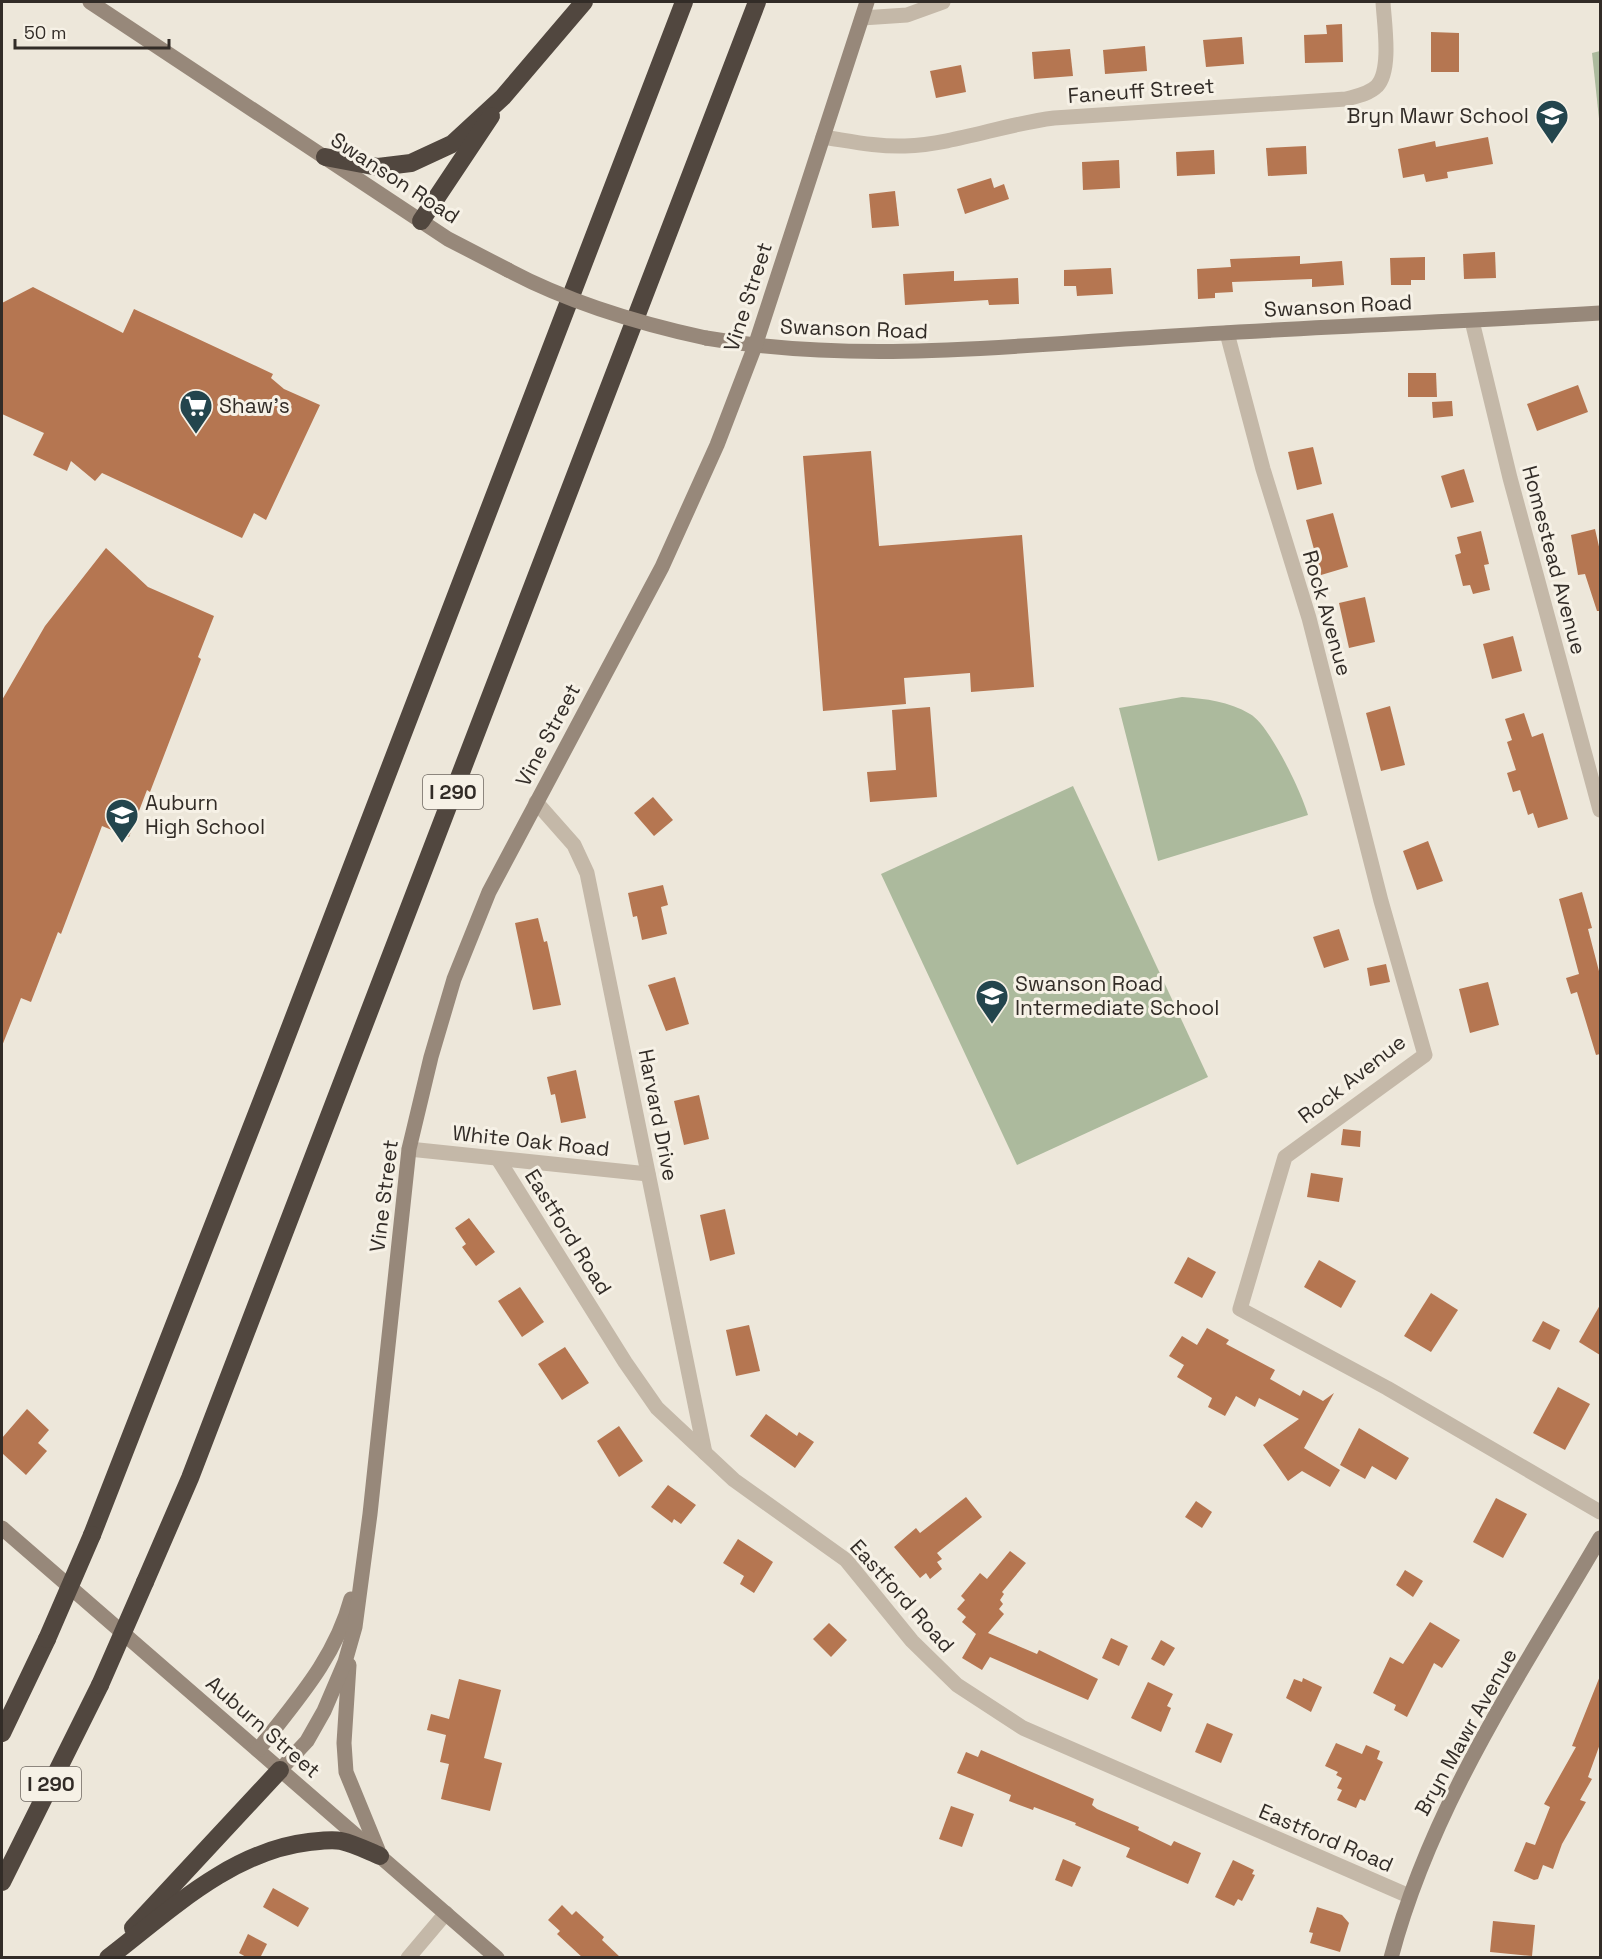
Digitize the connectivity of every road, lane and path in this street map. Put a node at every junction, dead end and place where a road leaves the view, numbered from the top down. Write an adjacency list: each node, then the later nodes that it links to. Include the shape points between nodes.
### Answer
1 (90, 2): 11 (street, Swanson Road)
2 (584, 2): 9 (highway)
3 (684, 2): 28 (highway, bridge, via 92,1535)
4 (757, 2): 32 (highway, I 290, bridge, via 195,1467 100,1684)
5 (867, 2): 8 (street, Vine Street)
6 (944, 2): 8 (street, via 908,15)
7 (1383, 2): 10 (street, Faneuff Street, via 1382,77 1368,92 1346,99 1054,118 903,146)
8 (862, 18): 10 (street, Vine Street)
9 (503, 97): 11 (highway, via 452,144 411,163 378,167); 12 (highway)
10 (823, 137): 16 (street, Vine Street)
11 (325, 157): 12 (street, Swanson Road)
12 (421, 221): 16 (street, Swanson Road, bridge, via 508,270 578,302 659,327)
13 (1600, 313): 14 (street, Swanson Road)
14 (1472, 321): 15 (street, Swanson Road); 18 (street, Homestead Avenue)
15 (1227, 333): 16 (street, Swanson Road, via 925,353 827,352); 23 (street, Rock Avenue, via 1263,469 1309,618 1425,1055 1285,1157 1240,1310 1387,1388)
16 (755, 346): 17 (street, Vine Street, via 676,536)
17 (536, 802): 19 (street, Vine Street, via 465,946 434,1046); 21 (street, Harvard Drive, via 574,845 587,873)
18 (1600, 810)
19 (409, 1149): 20 (street, White Oak Road); 24 (street, Vine Street)
20 (498, 1159): 21 (street, White Oak Road); 22 (street, Eastford Road, via 636,1379 669,1421)
21 (648, 1173): 22 (street, Harvard Drive)
22 (705, 1453): 33 (street, Eastford Road, via 735,1480 846,1560 926,1655 990,1709 1023,1728)
23 (1600, 1512)
24 (370, 1514): 27 (street, Vine Street); 29 (street, Vine Street, via 338,1638 299,1698)
25 (2, 1528): 29 (street, Auburn Street)
26 (1600, 1538): 33 (street, Bryn Mawr Avenue, via 1457,1788)
27 (351, 1645): 30 (street, Vine Street, via 332,1696 307,1741); 31 (street, via 345,1765 350,1787)
28 (2, 1733)
29 (258, 1750): 30 (street, Auburn Street)
30 (280, 1770): 31 (street, Auburn Street); 35 (highway)
31 (380, 1856): 34 (street, Auburn Street); 35 (highway, via 340,1841 320,1841 291,1844 248,1859 201,1887)
32 (2, 1882)
33 (1409, 1896): 38 (street, Bryn Mawr Avenue)
34 (446, 1913): 36 (street); 37 (street, Auburn Street)
35 (107, 1958)
36 (408, 1958)
37 (497, 1958)
38 (1391, 1958)

